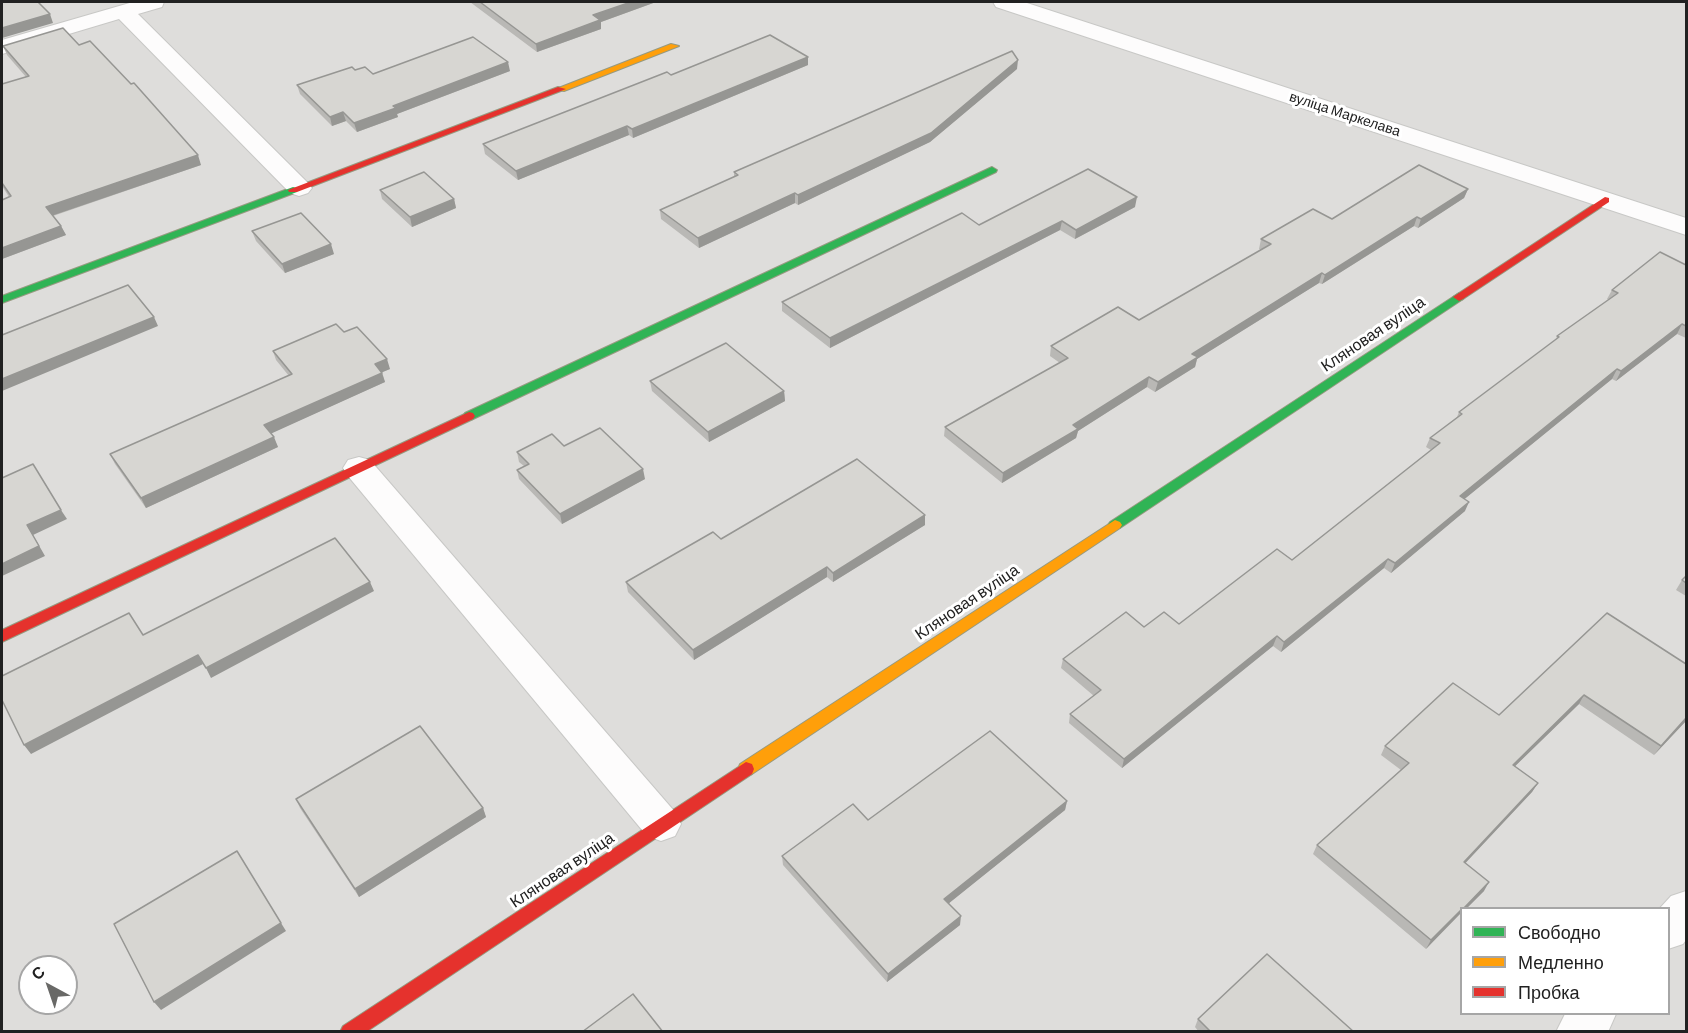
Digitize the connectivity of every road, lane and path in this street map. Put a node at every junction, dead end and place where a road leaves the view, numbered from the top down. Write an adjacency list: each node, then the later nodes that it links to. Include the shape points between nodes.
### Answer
1 (154, 2): 3 (street)
2 (1004, 2): 8 (street, вуліца Маркелава)
3 (123, 11): 5 (street); 7 (street)
4 (675, 46): 7 (street)
5 (2, 47)
6 (992, 170): 11 (street)
7 (300, 188): 10 (street)
8 (1605, 200): 9 (street, вуліца Маркелава); 13 (street, Кляновая вуліца)
9 (1686, 227)
10 (2, 300)
11 (359, 468): 12 (street); 13 (street)
12 (2, 636)
13 (662, 824): 17 (street, Кляновая вуліца)
14 (1686, 910): 15 (street)
15 (1670, 928)
16 (1593, 1015): 18 (street)
17 (348, 1032)
18 (1578, 1032)

